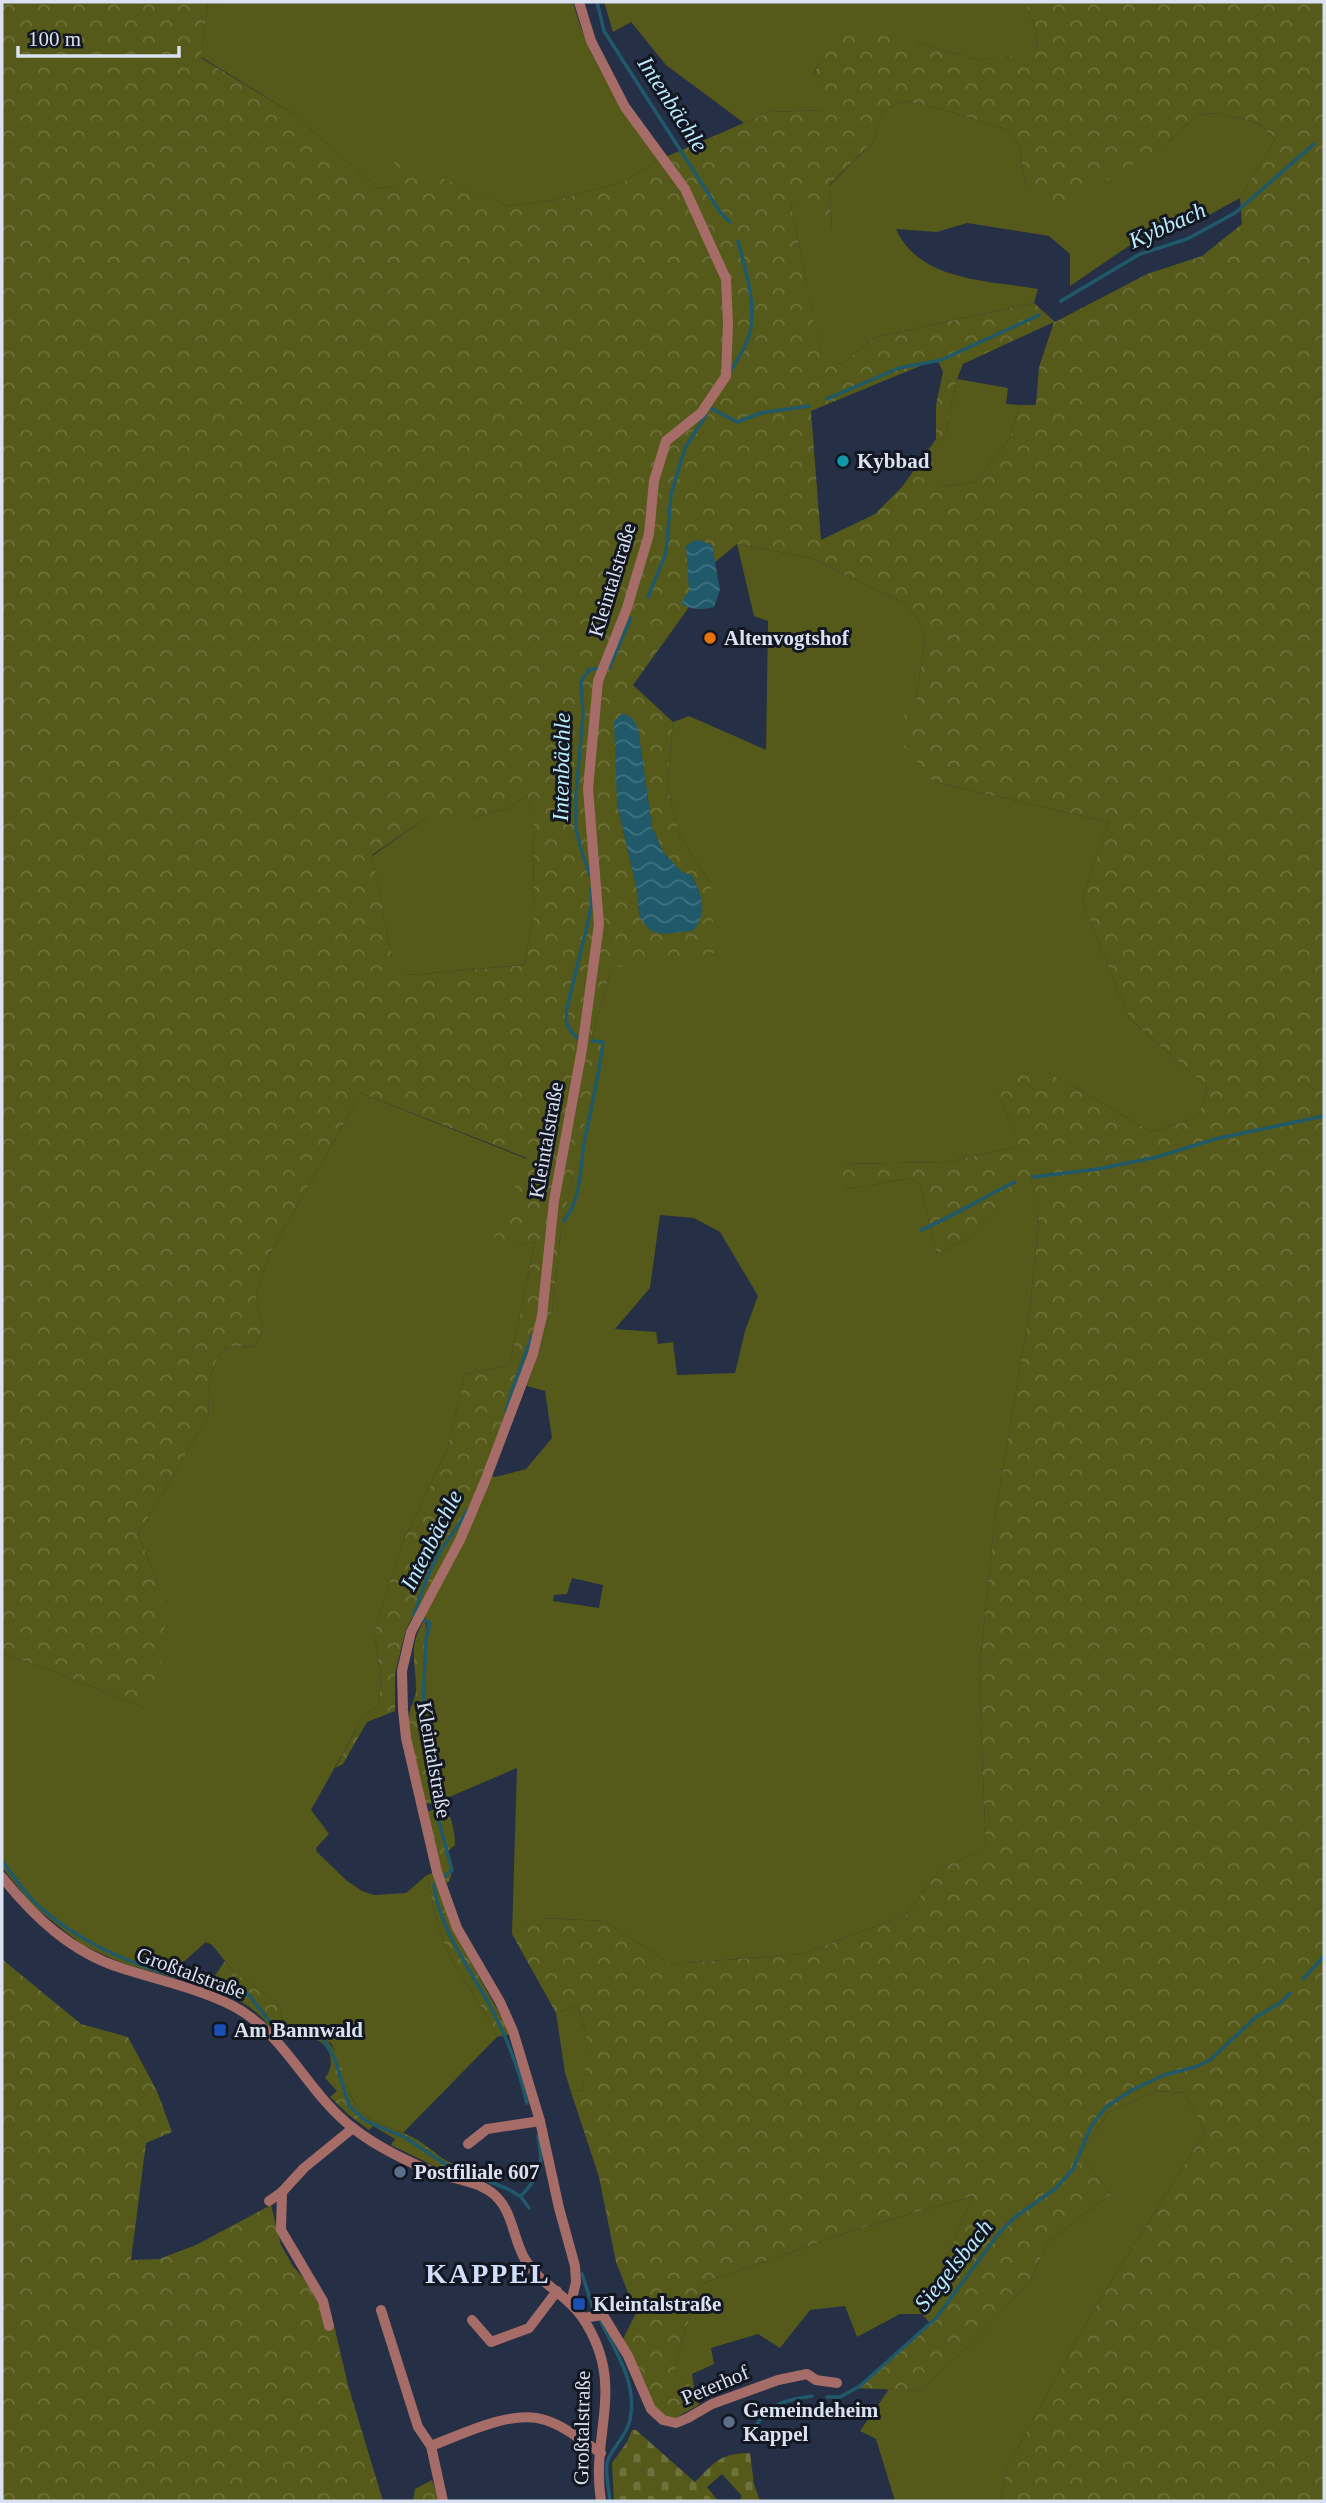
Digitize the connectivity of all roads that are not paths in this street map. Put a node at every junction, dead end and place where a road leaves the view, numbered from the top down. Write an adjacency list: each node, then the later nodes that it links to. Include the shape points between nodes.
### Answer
1 (579, 2): 3 (street, Kleintalstraße, via 591,41 625,107 685,189 726,279 728,324 726,376 701,413 666,441 654,481 649,534 598,681 588,789 599,924 533,1354 460,1540 411,1632 402,1671 414,1778 437,1872 457,1928 513,2031)
2 (2, 1877): 4 (street, Großtalstraße, via 27,1909 80,1950 245,2013 264,2028)
3 (540, 2121): 5 (street, via 487,2129); 9 (street, Kleintalstraße, via 575,2266)
4 (353, 2129): 6 (street); 8 (street, Großtalstraße, via 435,2172 489,2190 509,2214 526,2262)
5 (468, 2144)
6 (282, 2192): 7 (street); 13 (street, via 281,2230 323,2301)
7 (269, 2201)
8 (557, 2291): 9 (street, Großtalstraße); 12 (street, via 529,2328 491,2342)
9 (571, 2303): 11 (street, Großtalstraße)
10 (381, 2310): 15 (street, via 418,2427)
11 (590, 2317): 14 (street, Peterhof, via 603,2315 628,2356 651,2409 663,2420 676,2423 712,2404 778,2380 807,2374); 16 (street, Großtalstraße, via 606,2376)
12 (472, 2320)
13 (329, 2326)
14 (837, 2383)
15 (431, 2446): 16 (street, via 521,2417 552,2423); 17 (street)
16 (601, 2454): 18 (street, Großtalstraße)
17 (443, 2501)
18 (601, 2501)

